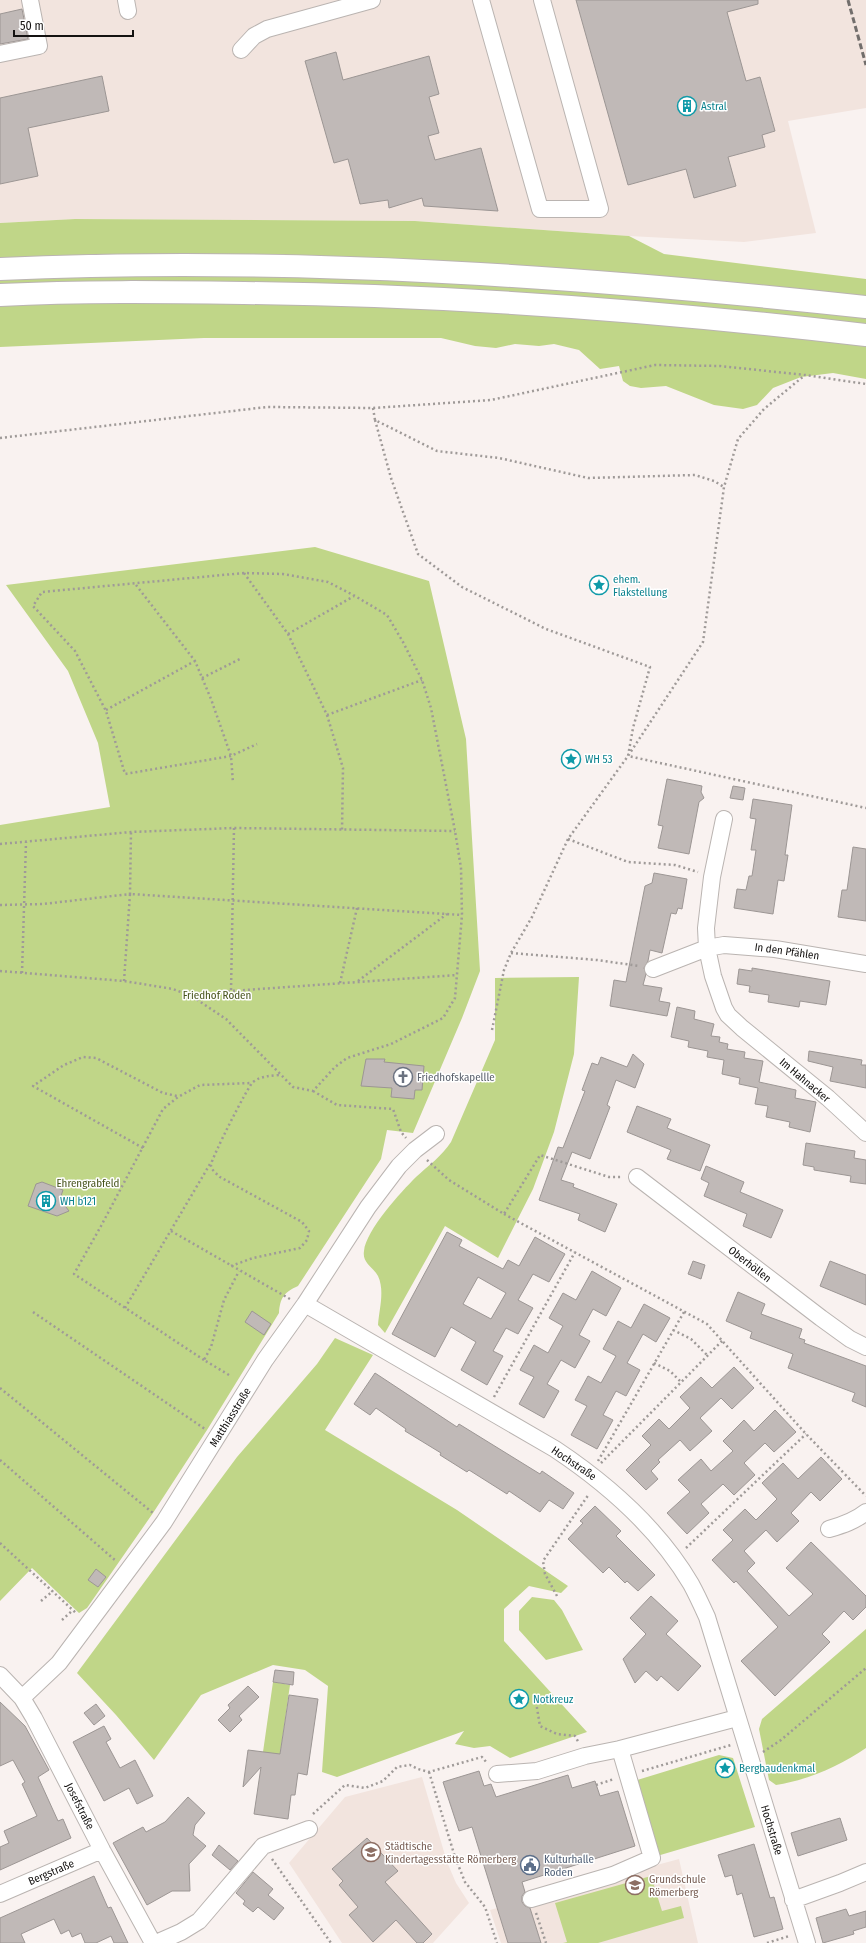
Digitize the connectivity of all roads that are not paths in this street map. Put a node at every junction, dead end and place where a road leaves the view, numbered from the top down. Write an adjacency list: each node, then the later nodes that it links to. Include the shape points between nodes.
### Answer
1 (30, 0): 6 (street, via 39,46)
2 (372, 0): 5 (street, via 267,29 254,36)
3 (481, 0): 4 (street, via 540,209 600,209)
4 (542, 0)
5 (241, 50)
6 (0, 54)
7 (0, 269): 9 (highway, via 186,265 300,266 450,272 743,294)
8 (0, 296): 10 (highway, via 45,293 189,292 450,298 756,322)
9 (866, 307)
10 (866, 335)
11 (724, 819): 12 (street, via 712,877 706,928)
12 (707, 948): 13 (street, In den Pfählen, via 724,945 775,948); 14 (street, In den Pfählen); 15 (street, Im Hahnacker, via 713,976 728,1015)
13 (866, 964)
14 (653, 969)
15 (866, 1133)
16 (436, 1134): 18 (street, Matthiasstraße, via 399,1166 368,1207)
17 (637, 1177): 19 (street, Oberhöllen, via 821,1318)
18 (303, 1306): 23 (street, Matthiasstraße, via 265,1360 164,1522 59,1663); 24 (street, Hochstraße, via 555,1450 591,1473 617,1495 638,1515 691,1584 707,1617)
19 (866, 1347)
20 (866, 1512): 21 (street, via 844,1525)
21 (829, 1529)
22 (0, 1674): 23 (street, Josefstraße)
23 (22, 1698): 28 (street, Josefstraße)
24 (737, 1718): 25 (street); 32 (street, Hochstraße)
25 (620, 1749): 26 (street, via 585,1756 537,1771); 31 (street, via 652,1858 613,1875)
26 (497, 1774)
27 (309, 1829): 34 (street, Josefstraße, via 263,1846 201,1919 187,1929)
28 (102, 1850): 30 (street, Bergstraße); 34 (street, Josefstraße)
29 (866, 1872): 32 (street)
30 (0, 1894)
31 (532, 1899)
32 (793, 1900): 33 (street, Hochstraße)
33 (805, 1937)
34 (154, 1943)

